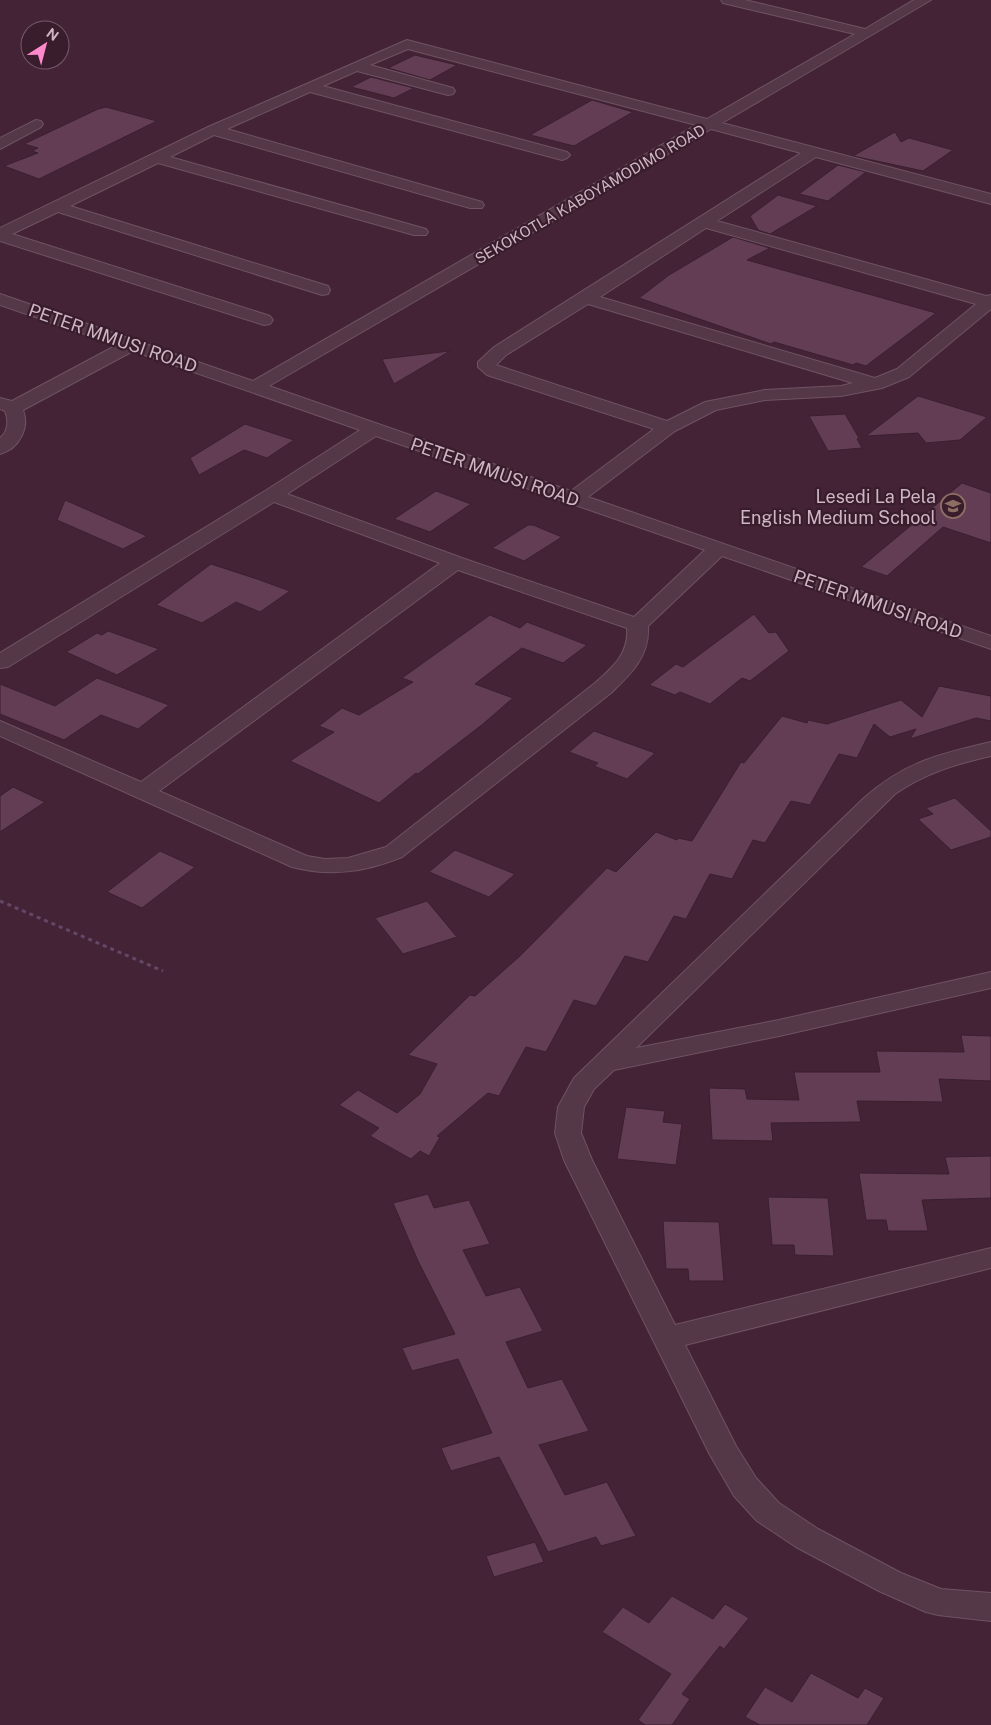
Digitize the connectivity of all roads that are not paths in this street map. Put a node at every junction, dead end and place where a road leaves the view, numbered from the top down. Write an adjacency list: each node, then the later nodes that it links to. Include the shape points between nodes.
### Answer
1 (728, 0): 3 (street)
2 (924, 0): 3 (street, SEKOKOTLA KABOYAMODIMO ROAD)
3 (866, 33): 8 (street, SEKOKOTLA KABOYAMODIMO ROAD)
4 (356, 66): 5 (street); 6 (street); 8 (street, via 407,44)
5 (309, 87): 9 (street); 12 (street)
6 (448, 91)
7 (36, 124): 10 (street)
8 (710, 124): 11 (street); 27 (street, SEKOKOTLA KABOYAMODIMO ROAD)
9 (213, 130): 13 (street); 15 (street)
10 (0, 144)
11 (813, 152): 14 (street); 17 (street)
12 (562, 155)
13 (158, 158): 16 (street); 18 (street)
14 (991, 200)
15 (476, 205)
16 (58, 207): 19 (street); 20 (street)
17 (702, 222): 21 (street); 23 (street)
18 (420, 232)
19 (0, 235): 24 (street)
20 (322, 290)
21 (586, 298): 26 (street); 29 (street, via 500,351 487,362 487,367)
22 (0, 299): 25 (street, PETER MMUSI ROAD)
23 (989, 301): 26 (street, via 903,373)
24 (264, 320)
25 (131, 344): 27 (street, PETER MMUSI ROAD); 28 (street)
26 (876, 384): 29 (street, via 841,391 765,395 736,400 710,406)
27 (255, 387): 30 (street, PETER MMUSI ROAD)
28 (7, 405): 31 (street, via 17,418 14,436)
29 (668, 428): 33 (street)
30 (374, 429): 32 (street); 33 (street, PETER MMUSI ROAD)
31 (0, 448)
32 (272, 496): 35 (street); 38 (street)
33 (573, 499): 34 (street, PETER MMUSI ROAD)
34 (718, 549): 36 (street); 37 (street, PETER MMUSI ROAD)
35 (455, 562): 36 (street); 41 (street)
36 (637, 625): 41 (street, via 639,639 635,653 603,688 394,852 368,862 333,867 300,862)
37 (991, 643)
38 (0, 662)
39 (0, 728): 41 (street)
40 (991, 749): 43 (street, via 923,767 881,793)
41 (144, 791)
42 (991, 980): 43 (street)
43 (604, 1063): 45 (street, via 583,1084 571,1107 568,1133 578,1160)
44 (991, 1258): 45 (street)
45 (668, 1338): 46 (street, via 724,1453 745,1487 768,1512 808,1538 890,1582 938,1602)
46 (991, 1607)

